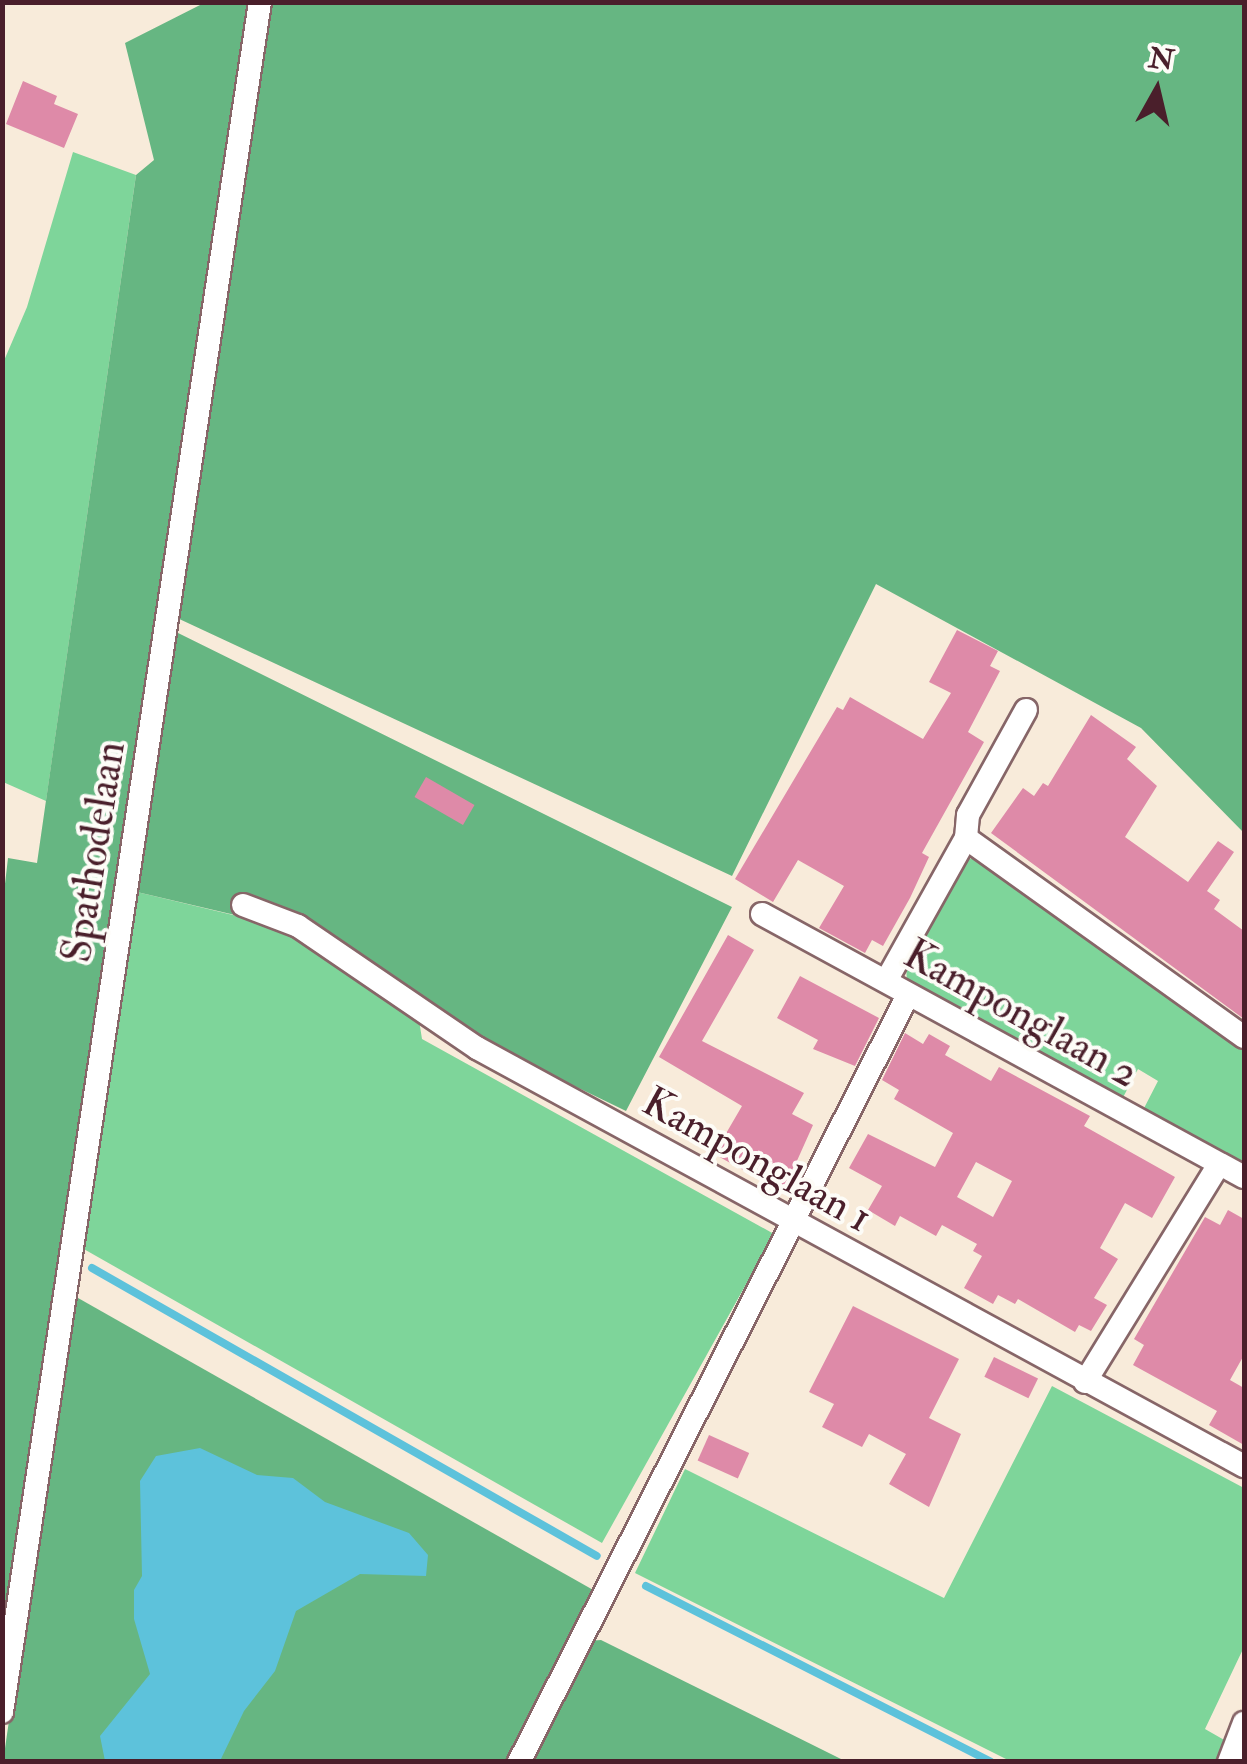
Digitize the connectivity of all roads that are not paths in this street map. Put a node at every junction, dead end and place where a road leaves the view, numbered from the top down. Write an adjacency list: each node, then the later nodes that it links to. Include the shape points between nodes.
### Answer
1 (260, 2): 14 (street, Spathodelaan)
2 (1026, 710): 3 (street, via 968,815)
3 (966, 838): 6 (street); 8 (street)
4 (243, 904): 11 (street, Kamponglaan 1, via 298,926 477,1048)
5 (762, 914): 6 (street, Kamponglaan 2)
6 (886, 981): 7 (street, Kamponglaan 2)
7 (908, 998): 9 (street, Kamponglaan 2); 11 (street)
8 (1244, 1036)
9 (1218, 1166): 10 (street, Kamponglaan 2); 12 (street)
10 (1244, 1177)
11 (790, 1222): 12 (street, Kamponglaan 1); 16 (street)
12 (1085, 1382): 13 (street, Kamponglaan 1)
13 (1244, 1466)
14 (2, 1712)
15 (1244, 1723): 17 (street)
16 (519, 1762)
17 (1229, 1762)

